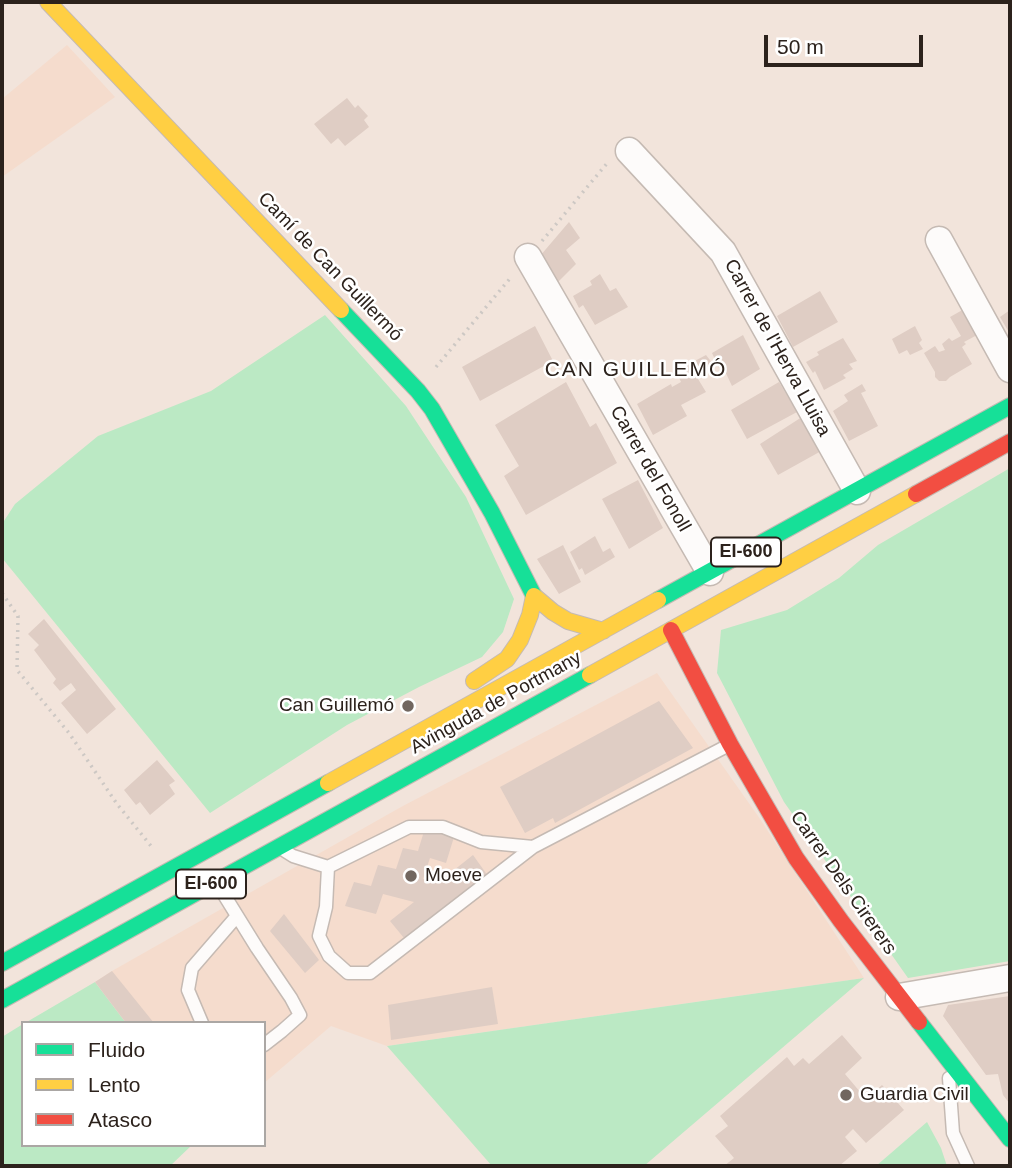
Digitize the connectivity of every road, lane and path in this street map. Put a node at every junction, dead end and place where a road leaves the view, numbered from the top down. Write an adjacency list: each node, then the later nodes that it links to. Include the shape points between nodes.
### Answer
1 (48, 2): 11 (main road, Camí de Can Guillermó, via 418,391 492,513)
2 (629, 151): 8 (street, Carrer de l'Herva Lluisa, via 723,252)
3 (939, 240): 5 (street)
4 (528, 257): 9 (street, Carrer del Fonoll)
5 (1010, 369)
6 (1010, 406): 8 (main road, Avinguda de Portmany / EI-600)
7 (1010, 442): 13 (main road, Avinguda de Portmany / EI-600)
8 (857, 491): 9 (main road, Avinguda de Portmany / EI-600)
9 (710, 572): 12 (main road, Avinguda de Portmany / EI-600)
10 (2, 593): 21 (path, via 18,616 17,670)
11 (534, 596): 12 (main road, via 568,621); 14 (main road, via 520,640 507,659)
12 (603, 631): 17 (main road, Avinguda de Portmany / EI-600)
13 (671, 631): 15 (main road, Carrer Dels Cirerers); 18 (main road, Avinguda de Portmany / EI-600)
14 (465, 686)
15 (730, 744): 19 (lane); 26 (main road, Carrer Dels Cirerers, via 796,858)
16 (268, 800): 17 (main road)
17 (218, 844): 21 (main road, Avinguda de Portmany / EI-600)
18 (279, 846): 20 (lane, via 293,856); 22 (main road, Avinguda de Portmany / EI-600)
19 (533, 847): 20 (lane, via 481,842 443,827 409,827); 20 (lane, via 370,973 348,973 329,956 319,936 327,907)
20 (328, 867)
21 (170, 870): 24 (main road, Avinguda de Portmany / EI-600)
22 (216, 881): 23 (lane); 27 (main road, Avinguda de Portmany / EI-600)
23 (237, 916): 28 (lane, via 192,968 188,990); 29 (lane, via 300,1015)
24 (2, 962)
25 (1010, 978): 26 (street)
26 (898, 997): 30 (main road, Carrer Dels Cirerers)
27 (2, 1000)
28 (201, 1021)
29 (266, 1043)
30 (948, 1060): 31 (main road, Carrer Dels Cirerers); 32 (lane, via 953,1133)
31 (1010, 1139)
32 (968, 1166)

